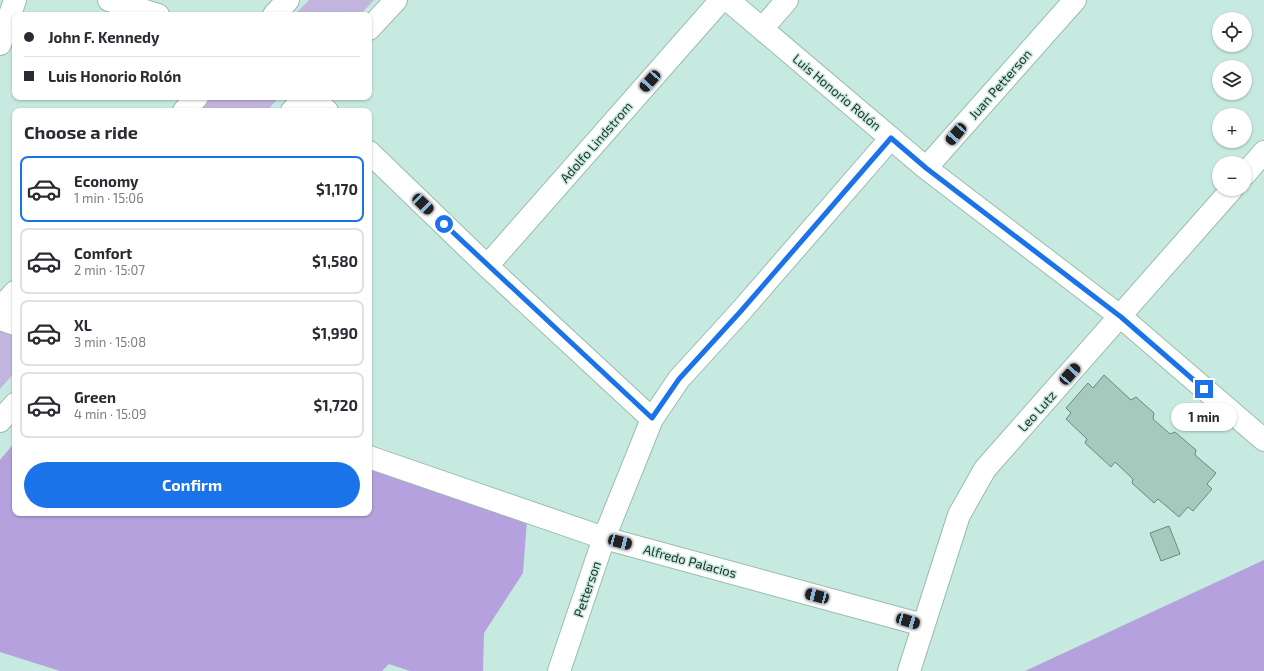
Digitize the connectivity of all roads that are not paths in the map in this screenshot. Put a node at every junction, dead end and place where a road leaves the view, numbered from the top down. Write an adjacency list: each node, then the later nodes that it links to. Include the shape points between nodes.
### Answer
1 (15, 0): 13 (street)
2 (109, 0): 9 (street)
3 (288, 0): 10 (street)
4 (396, 0): 11 (street)
5 (721, 0): 26 (street, Adolfo Lindstrom)
6 (728, 0): 12 (street, Luis Honorio Rolón)
7 (787, 0): 12 (street)
8 (1074, 0): 24 (street, Juan Petterson)
9 (148, 12)
10 (277, 12)
11 (372, 26)
12 (762, 28): 20 (street, Luis Honorio Rolón)
13 (0, 44)
14 (194, 100): 17 (street)
15 (303, 100): 18 (street)
16 (315, 100): 19 (street)
17 (187, 108)
18 (295, 108)
19 (324, 108)
20 (891, 138): 24 (street, Luis Honorio Rolón); 33 (street, via 679,379)
21 (1264, 152): 23 (street)
22 (372, 155): 26 (street)
23 (1252, 166)
24 (926, 168): 29 (street, Luis Honorio Rolón)
25 (1226, 196): 29 (street, Leo Lutz)
26 (487, 266): 33 (street)
27 (12, 295): 28 (street)
28 (0, 308)
29 (1121, 317): 35 (street, Luis Honorio Rolón); 38 (street, Leo Lutz, via 985,469 959,515)
30 (0, 319): 31 (street)
31 (12, 323)
32 (12, 407): 34 (street)
33 (652, 418): 37 (street, Petterson)
34 (0, 421)
35 (1264, 440)
36 (372, 458): 37 (street, Alfredo Palacios)
37 (604, 538): 38 (street, Alfredo Palacios); 39 (street, Petterson)
38 (923, 626): 40 (street, Leo Lutz)
39 (559, 671)
40 (909, 671)

